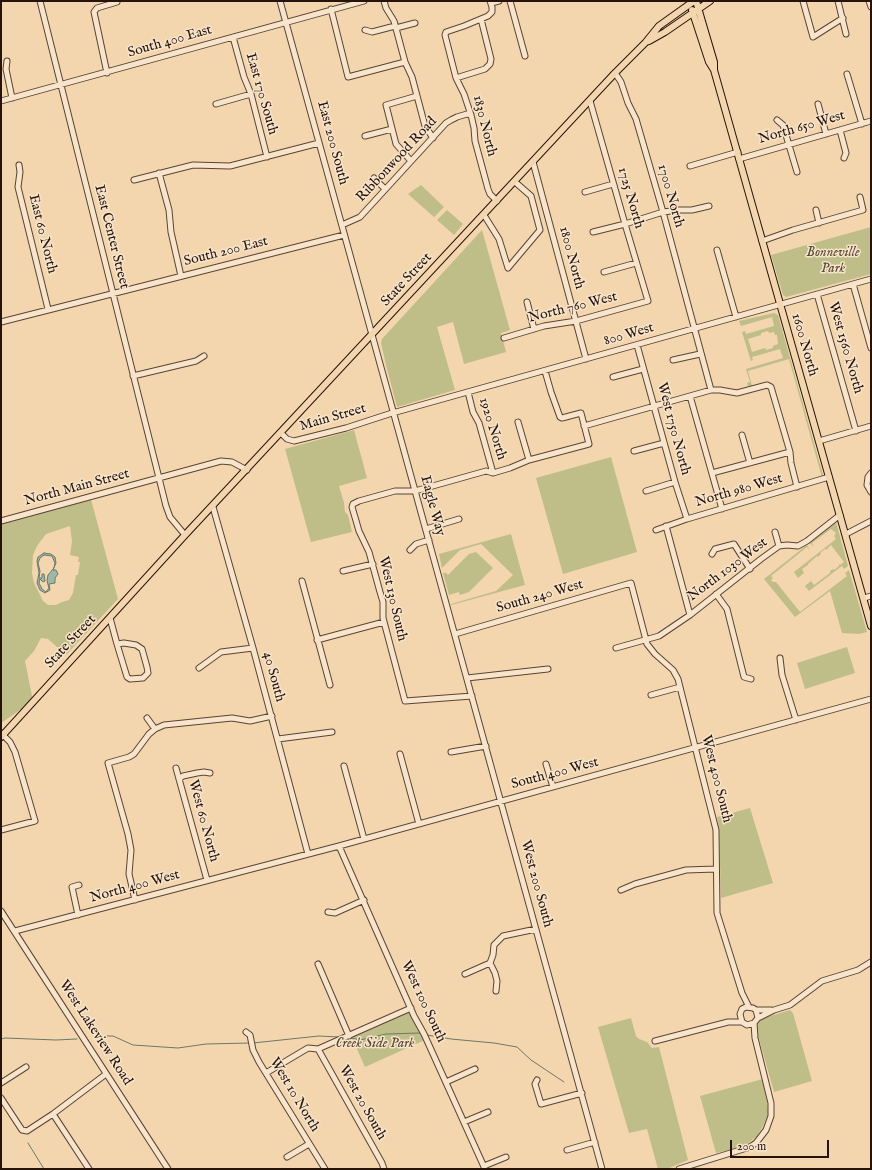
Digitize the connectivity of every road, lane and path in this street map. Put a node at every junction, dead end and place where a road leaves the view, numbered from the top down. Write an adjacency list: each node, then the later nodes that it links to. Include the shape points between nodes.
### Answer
1 (40, 1): 33 (street, East Center Street)
2 (280, 1): 19 (street, East 200 South)
3 (364, 1): 15 (street, South 400 East)
4 (384, 1): 21 (street)
5 (499, 1): 12 (street)
6 (510, 1): 26 (street)
7 (710, 1): 16 (main road, State Street)
8 (803, 1): 17 (street, via 813,37)
9 (838, 1): 17 (street)
10 (869, 1): 14 (street)
11 (117, 2): 29 (street, via 97,8 94,12)
12 (490, 2): 18 (street, via 490,14)
13 (693, 2): 16 (main road, 1600 North); 25 (main road, State Street, via 659,26)
14 (871, 7)
15 (331, 9): 19 (street, South 400 East); 28 (street, via 348,77)
16 (696, 10): 25 (main road, State Street); 52 (main road, 1600 North, via 714,62 714,70)
17 (843, 18): 23 (street)
18 (480, 19): 32 (street, 1830 North, via 445,34); 32 (street, via 491,62 484,69)
19 (286, 22): 24 (street, South 400 East); 50 (street, East 200 South)
20 (415, 23): 21 (street)
21 (396, 27): 22 (street, via 372,32); 28 (street)
22 (365, 30)
23 (846, 34)
24 (233, 37): 29 (street, South 400 East); 34 (street, East 170 South)
25 (646, 42): 30 (main road, State Street)
26 (525, 56)
27 (7, 62): 36 (street)
28 (405, 62): 35 (street)
29 (107, 73): 33 (street, South 400 East)
30 (615, 73): 38 (main road, State Street); 71 (street, 1700 North, via 636,118)
31 (848, 74): 44 (street)
32 (456, 78): 41 (street, 1830 North)
33 (61, 85): 36 (street, South 400 East); 85 (street, East Center Street)
34 (251, 94): 39 (street); 53 (street, East 170 South)
35 (417, 96): 45 (street, via 386,105); 49 (street, via 425,126)
36 (12, 98): 37 (street, South 400 East)
37 (1, 101)
38 (590, 101): 56 (main road, State Street); 64 (street, 1725 North)
39 (216, 104)
40 (818, 104): 47 (street)
41 (471, 115): 49 (street, Ribbonwood Road, via 466,114 451,120); 68 (street, 1830 North, via 476,146 488,189)
42 (777, 120): 51 (street, via 783,125)
43 (871, 121): 44 (street, North 650 West)
44 (862, 124): 46 (street, North 650 West)
45 (392, 128): 48 (street); 55 (street, via 396,144)
46 (840, 130): 47 (street, North 650 West); 54 (street, via 846,153)
47 (826, 134): 51 (street, North 650 West)
48 (365, 136)
49 (433, 138): 55 (street, Ribbonwood Road)
50 (319, 143): 53 (street); 75 (street, East 200 South)
51 (789, 144): 52 (street, North 650 West); 60 (street)
52 (739, 155): 58 (street, North 650 West); 78 (main road, 1600 North)
53 (267, 157): 59 (street, via 230,166 194,165)
54 (844, 158)
55 (411, 161): 65 (street, Ribbonwood Road)
56 (533, 162): 63 (main road, State Street); 92 (street, 1800 North)
57 (19, 165): 90 (street, East 60 North, via 18,187)
58 (690, 166)
59 (159, 172): 62 (street); 82 (street)
60 (797, 172)
61 (374, 178): 65 (street)
62 (134, 180)
63 (515, 182): 68 (main road, State Street); 72 (street, via 531,196 540,230 508,268 499,239)
64 (613, 184): 66 (street); 74 (street, 1725 North)
65 (385, 189): 75 (street, Ribbonwood Road, via 360,217)
66 (585, 192)
67 (860, 197): 73 (street, via 863,210)
68 (497, 201): 72 (main road, State Street)
69 (709, 206): 71 (street)
70 (816, 210): 73 (street)
71 (663, 212): 74 (street); 95 (street, 1700 North)
72 (484, 215): 96 (main road, State Street)
73 (819, 223): 78 (street)
74 (625, 224): 76 (street); 80 (street, 1725 North)
75 (342, 225): 77 (street, East 200 South)
76 (593, 232)
77 (344, 235): 82 (street, South 200 East); 96 (street, East 200 South)
78 (762, 241): 89 (main road, 1600 North)
79 (717, 250): 91 (street)
80 (636, 263): 81 (street); 87 (street, 1725 North)
81 (604, 272)
82 (181, 276): 85 (street, South 200 East)
83 (871, 279): 84 (street, 800 West)
84 (853, 284): 86 (street, 800 West); 99 (street)
85 (113, 294): 90 (street, South 200 East); 106 (street, East Center Street)
86 (817, 294): 89 (street, 800 West); 116 (street, West 1560 North)
87 (648, 301): 92 (street, North 760 West)
88 (527, 302): 94 (street)
89 (780, 304): 91 (street, 800 West); 119 (main road, 1600 North)
90 (48, 310): 93 (street, South 200 East)
91 (736, 317): 95 (street, 800 West)
92 (576, 321): 94 (street, North 760 West); 102 (street, 1800 North)
93 (1, 322)
94 (534, 329): 97 (street, North 760 West)
95 (694, 329): 98 (street, 800 West); 100 (street, 1700 North)
96 (372, 335): 112 (street, East 200 South); 117 (main road, State Street)
97 (504, 338)
98 (637, 345): 102 (street, 800 West); 104 (street, West 1750 North)
99 (871, 348)
100 (700, 354): 103 (street); 108 (street, 1700 North)
101 (204, 356): 106 (street, via 196,361)
102 (586, 359): 105 (street, 800 West)
103 (673, 360)
104 (643, 369): 107 (street); 111 (street, West 1750 North)
105 (545, 371): 109 (street, 800 West); 114 (street, via 560,417 581,413)
106 (133, 376): 130 (street, East Center Street)
107 (613, 377)
108 (711, 390): 110 (street); 122 (street, via 737,393 767,385 771,387)
109 (468, 392): 112 (street, 800 West); 126 (street, 1920 North)
110 (690, 396): 111 (street); 127 (street, West 1750 North)
111 (654, 406): 114 (street); 120 (street, West 1750 North)
112 (394, 413): 117 (street, Main Street, via 294,441); 133 (street, Eagle Way)
113 (518, 422): 123 (street)
114 (584, 426): 123 (street, via 589,444)
115 (871, 426): 116 (street)
116 (856, 431): 119 (street)
117 (281, 433): 125 (main road, State Street)
118 (742, 435): 124 (street)
119 (819, 441): 129 (main road, 1600 North)
120 (664, 443): 121 (street); 131 (street, West 1750 North)
121 (634, 451)
122 (790, 452): 124 (street); 132 (street)
123 (529, 460): 126 (street)
124 (750, 463): 127 (street)
125 (247, 470): 130 (street, via 232,462 221,461); 136 (main road, State Street)
126 (492, 473): 133 (street, via 486,471)
127 (712, 473): 137 (street, West 1750 North)
128 (871, 473): 135 (street, via 867,485)
129 (829, 477): 132 (street, North 980 West); 138 (main road, 1600 North)
130 (159, 478): 141 (street, North Main Street); 148 (street, East Center Street, via 170,517)
131 (674, 482): 134 (street); 140 (street, West 1750 North)
132 (797, 487): 137 (street, North 980 West)
133 (415, 491): 144 (street, Eagle Way); 153 (street, West 130 South, via 395,491 353,504 359,531)
134 (646, 491)
135 (871, 492)
136 (213, 507): 148 (main road, State Street); 170 (street, 40 South)
137 (722, 509): 140 (street, North 980 West)
138 (840, 515): 147 (main road, 1600 North); 150 (street, North 1030 West, via 798,546)
139 (459, 519): 144 (street)
140 (687, 519): 143 (street, North 980 West)
141 (1, 521)
142 (871, 521): 147 (street)
143 (666, 526): 145 (street, North 980 West); 162 (street)
144 (426, 529): 149 (street, Eagle Way)
145 (656, 530)
146 (775, 532): 150 (street)
147 (846, 534): 160 (main road, 1600 North)
148 (185, 536): 163 (main road, State Street)
149 (429, 540): 151 (street, via 416,544); 161 (street, Eagle Way)
150 (779, 546): 154 (street, North 1030 West)
151 (410, 550)
152 (712, 554): 154 (street, via 715,549 734,544)
153 (373, 564): 155 (street); 164 (street, West 130 South, via 383,602)
154 (750, 569): 158 (street, North 1030 West)
155 (343, 571)
156 (302, 581): 168 (street)
157 (631, 583): 166 (street, South 240 West); 167 (street, West 400 South)
158 (716, 594): 162 (street, North 1030 West); 176 (street, via 727,609 744,677)
159 (871, 596): 160 (street)
160 (864, 598): 165 (main road, 1600 North)
161 (447, 606): 166 (street, West 200 South)
162 (690, 615): 167 (street, North 1030 West, via 659,636)
163 (110, 618): 169 (street); 187 (main road, State Street)
164 (384, 622): 168 (street); 180 (street, West 130 South, via 405,701)
165 (871, 626)
166 (455, 634): 175 (street, West 200 South)
167 (646, 639): 171 (street, North 1030 West); 178 (street, West 400 South, via 650,649 673,670)
168 (318, 640): 177 (street)
169 (117, 644): 169 (street, via 127,677 130,679 146,676 148,673 142,649 136,645)
170 (253, 648): 173 (street, via 221,652); 182 (street, 40 South)
171 (616, 648)
172 (780, 658): 184 (street, via 782,675)
173 (199, 668)
174 (548, 669): 175 (street)
175 (467, 678): 180 (street, West 200 South)
176 (750, 679)
177 (330, 685)
178 (680, 687): 179 (street); 190 (street, West 400 South)
179 (651, 695)
180 (472, 696): 189 (street, West 200 South)
181 (871, 699): 184 (street, South 400 West)
182 (272, 716): 185 (street, via 250,721 232,718 171,724); 188 (street, 40 South)
183 (147, 718): 185 (street)
184 (796, 720): 190 (street, South 400 West)
185 (155, 729): 210 (street, via 134,754 108,763 128,834 130,874)
186 (332, 732): 188 (street)
187 (2, 735): 201 (street, via 10,742 20,765 35,821)
188 (278, 739): 204 (street, 40 South)
189 (486, 746): 191 (street); 199 (street, West 200 South)
190 (695, 748): 198 (street, South 400 West); 206 (street, West 400 South, via 716,830)
191 (451, 752)
192 (400, 754): 200 (street)
193 (546, 764): 198 (street)
194 (344, 766): 202 (street)
195 (176, 768): 197 (street, West 60 North)
196 (210, 773): 197 (street, via 197,773)
197 (179, 779): 207 (street, West 60 North)
198 (553, 787): 199 (street, South 400 West)
199 (501, 801): 200 (street, South 400 West); 215 (street, West 200 South)
200 (419, 824): 202 (street, South 400 West)
201 (1, 830)
202 (364, 839): 203 (street, South 400 West)
203 (339, 846): 204 (street, South 400 West); 211 (street, West 100 South)
204 (308, 854): 205 (street, South 400 West)
205 (261, 867): 207 (street, North 400 West)
206 (716, 869): 209 (street, via 686,870); 222 (street, West 400 South, via 717,913)
207 (206, 880): 210 (street, North 400 West)
208 (79, 885): 214 (street, via 72,887)
209 (621, 890)
210 (135, 900): 214 (street, North 400 West)
211 (364, 900): 213 (street, via 335,913); 224 (street, West 100 South)
212 (1, 911): 216 (street, West Lakeview Road)
213 (328, 912)
214 (78, 915): 216 (street, North 400 West)
215 (536, 929): 218 (street, via 503,936 494,945); 245 (street, West 200 South)
216 (15, 932): 241 (street, West Lakeview Road)
217 (871, 962): 226 (street, via 858,970 822,981 790,1005)
218 (490, 963): 220 (street); 221 (street, via 497,981)
219 (318, 964): 234 (street)
220 (465, 974)
221 (496, 991)
222 (742, 993): 223 (street, West 400 South); 227 (street, West 400 South)
223 (749, 1007): 225 (street); 227 (street)
224 (411, 1008): 234 (street); 243 (street, West 100 South)
225 (756, 1010): 226 (street); 228 (street)
226 (774, 1010): 228 (street)
227 (741, 1012): 229 (street); 230 (street, West 400 South)
228 (758, 1018): 231 (street)
229 (728, 1022): 230 (street); 236 (street)
230 (742, 1022): 232 (street)
231 (754, 1024): 232 (street); 235 (street)
232 (747, 1025): 235 (street)
233 (246, 1032): 240 (street, West 10 North, via 250,1035 253,1050)
234 (349, 1036): 237 (street)
235 (755, 1038): 261 (street, via 771,1097 771,1116 766,1130 750,1147)
236 (655, 1041)
237 (318, 1049): 240 (street, via 308,1048); 259 (street, West 20 South)
238 (26, 1067): 244 (street)
239 (475, 1069): 243 (street)
240 (266, 1073): 251 (street, West 10 North)
241 (106, 1074): 248 (street); 257 (street, West Lakeview Road)
242 (537, 1080): 245 (street, via 535,1084 541,1104)
243 (446, 1082): 249 (street, West 100 South)
244 (1, 1083)
245 (582, 1093): 250 (street, West 200 South)
246 (1, 1098): 248 (street, via 24,1131 30,1130)
247 (488, 1112): 249 (street)
248 (53, 1114): 256 (street)
249 (464, 1122): 255 (street, West 100 South)
250 (595, 1142): 252 (street); 260 (street, West 200 South)
251 (309, 1144): 253 (street); 258 (street, West 10 North)
252 (567, 1150)
253 (287, 1157)
254 (506, 1157): 255 (street)
255 (484, 1168)
256 (89, 1169)
257 (168, 1169)
258 (325, 1169)
259 (384, 1169)
260 (602, 1169)
261 (679, 1169)

